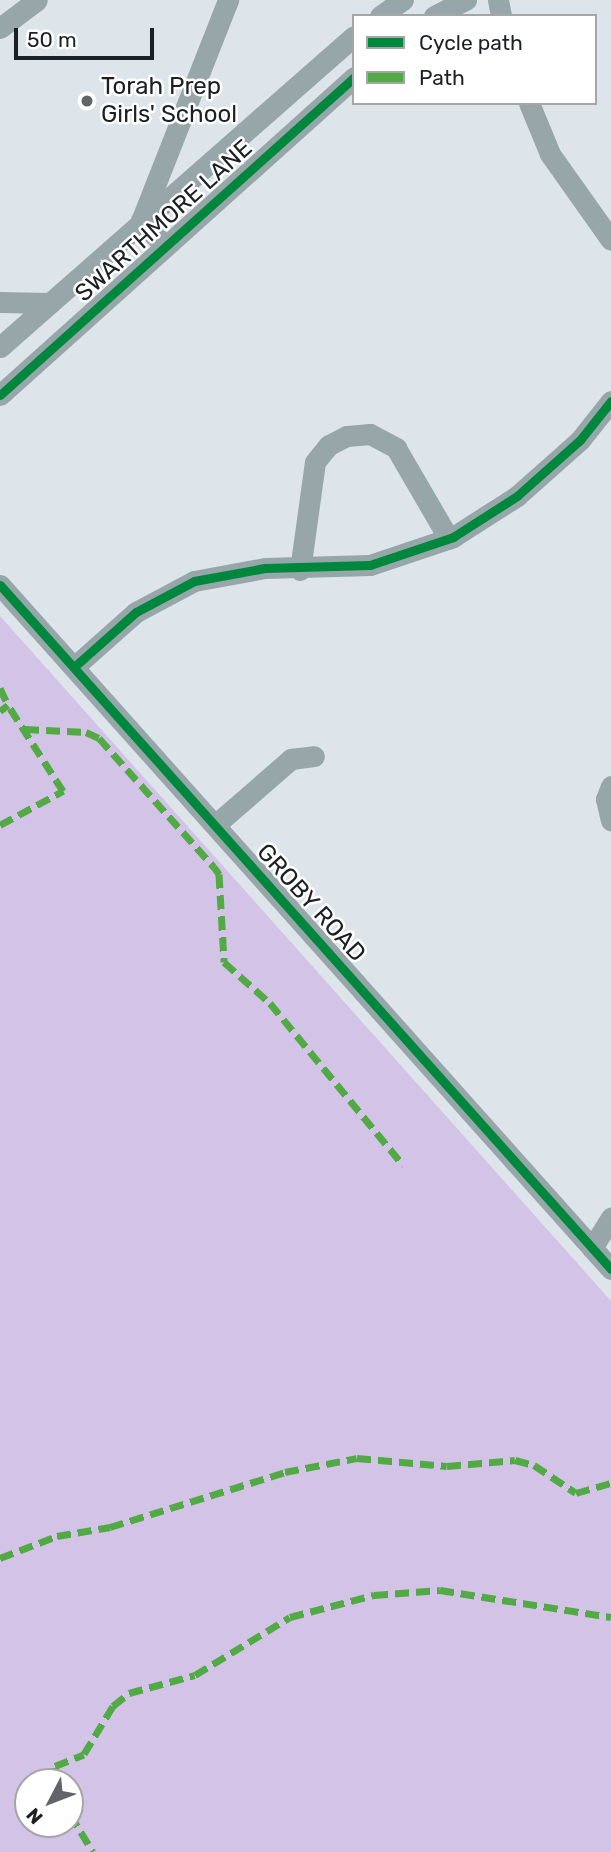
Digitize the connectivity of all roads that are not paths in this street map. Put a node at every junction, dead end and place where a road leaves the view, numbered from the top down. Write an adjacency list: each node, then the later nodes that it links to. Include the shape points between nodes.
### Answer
1 (37, 0): 7 (street)
2 (228, 0): 11 (street)
3 (403, 0): 5 (street)
4 (466, 0): 6 (street)
5 (383, 14)
6 (437, 14)
7 (0, 29)
8 (352, 38): 11 (street, SWARTHMORE LANE)
9 (352, 79): 13 (street, SWARTHMORE LANE)
10 (530, 105): 12 (street, via 550,154)
11 (141, 221): 13 (street); 15 (street, SWARTHMORE LANE)
12 (611, 240)
13 (165, 246): 17 (street, SWARTHMORE LANE)
14 (0, 302): 15 (street, SWARTHMORE LANE)
15 (50, 303): 16 (street, SWARTHMORE LANE)
16 (0, 347)
17 (0, 395)
18 (611, 401): 19 (street, via 580,440 517,496)
19 (449, 539): 20 (street, via 370,565); 20 (street, via 396,448 370,434 347,436 329,445 315,462)
20 (300, 570): 22 (street, via 265,568 194,581 136,612)
21 (0, 585): 22 (street, GROBY ROAD)
22 (74, 667): 26 (street, GROBY ROAD)
23 (313, 757): 26 (street, via 291,759)
24 (611, 786): 25 (street, via 606,799)
25 (611, 820)
26 (215, 825): 28 (street, GROBY ROAD)
27 (611, 1218): 28 (street)
28 (592, 1248): 29 (street, GROBY ROAD)
29 (611, 1269)

